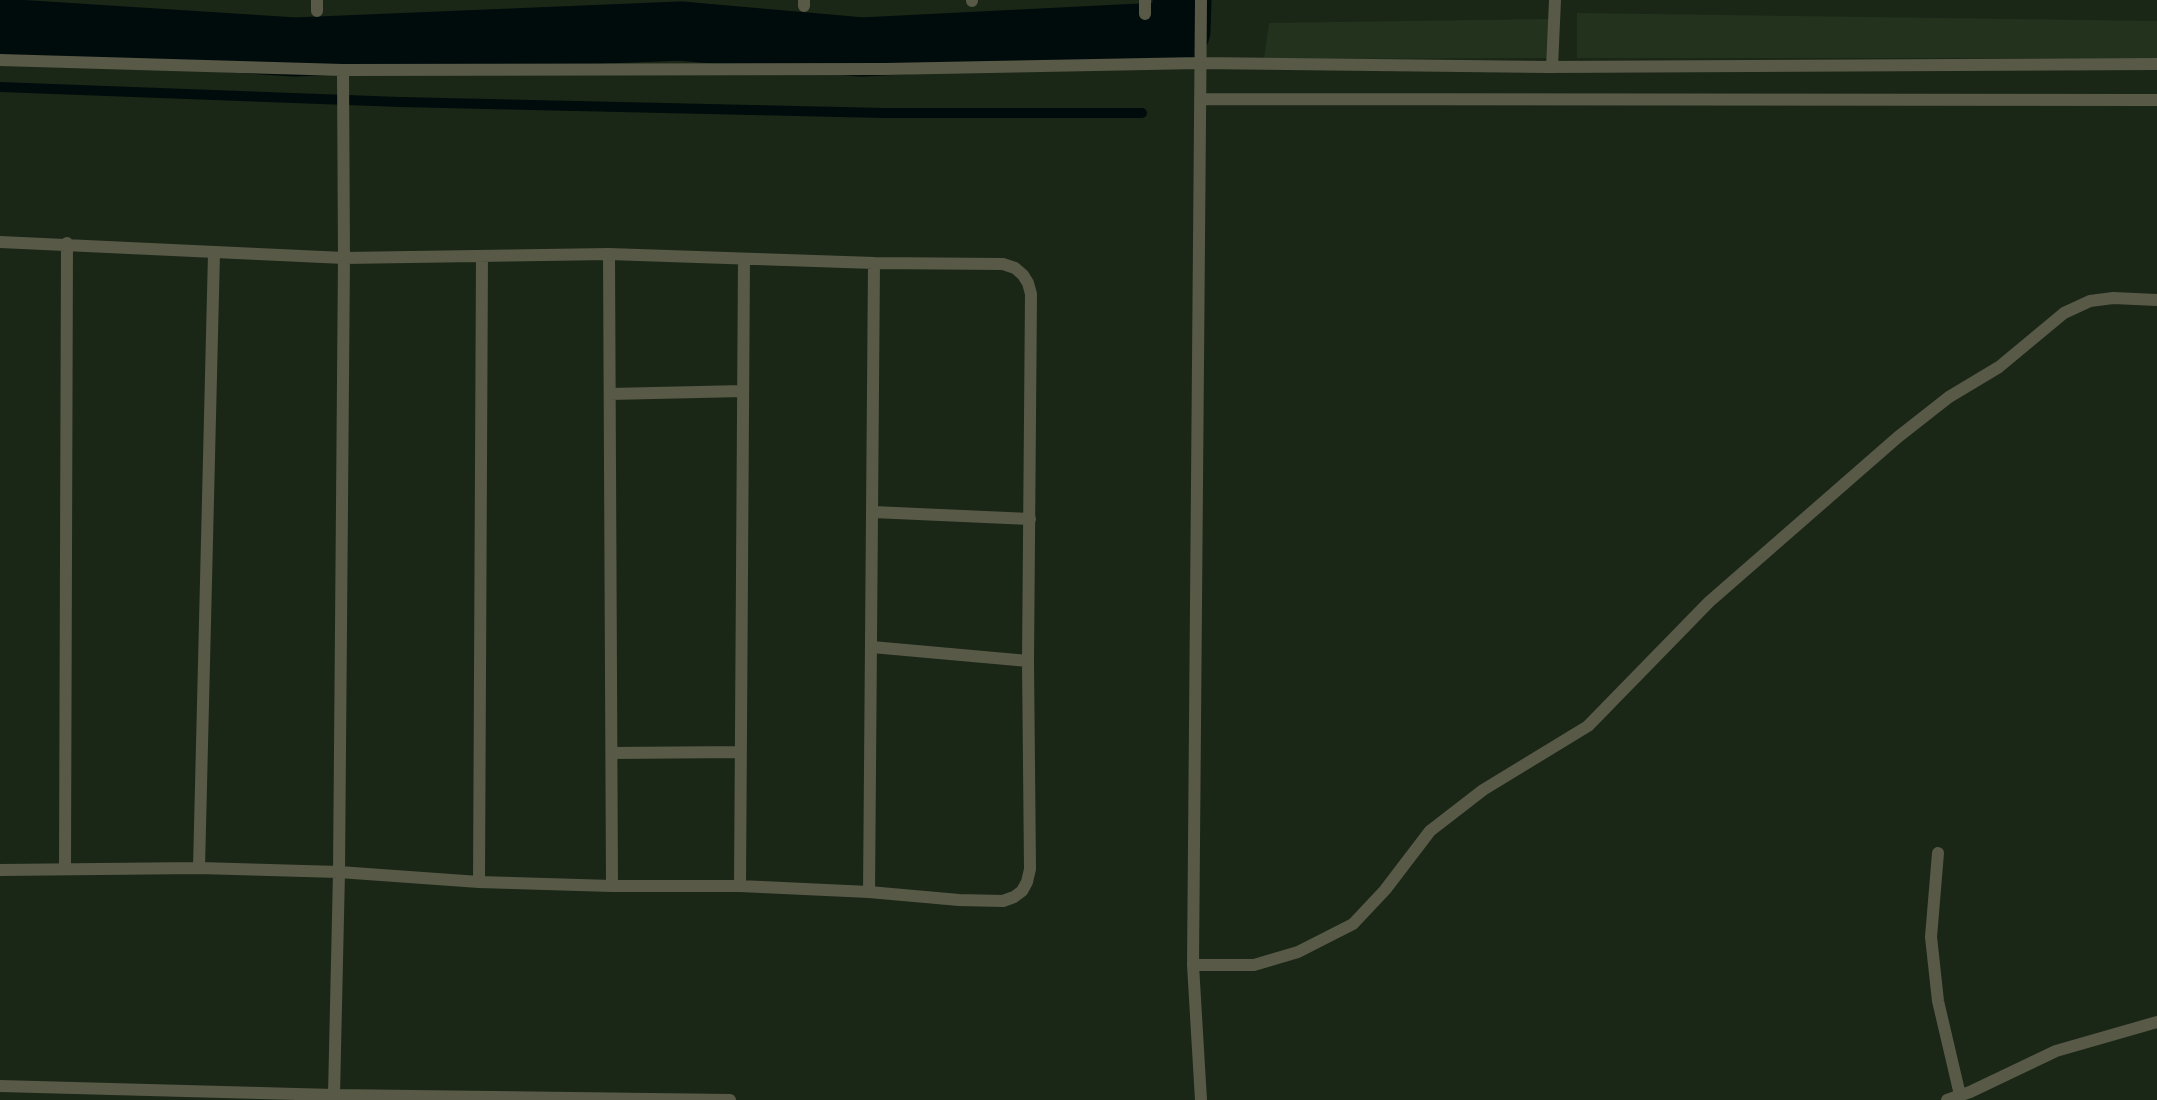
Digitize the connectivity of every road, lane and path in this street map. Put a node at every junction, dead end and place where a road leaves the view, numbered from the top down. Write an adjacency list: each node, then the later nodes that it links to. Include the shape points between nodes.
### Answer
1 (1145, 0): 4 (street)
2 (1201, 0): 6 (street)
3 (1555, 0): 8 (street)
4 (1145, 14)
5 (0, 60): 9 (street)
6 (1200, 62): 8 (street); 9 (street, via 884,69); 10 (street)
7 (2157, 64): 8 (street)
8 (1552, 68)
9 (344, 70): 17 (street)
10 (1200, 99): 11 (street); 38 (street)
11 (2157, 100)
12 (0, 242): 13 (street)
13 (67, 243): 14 (street); 31 (street)
14 (214, 253): 17 (street); 30 (street)
15 (609, 254): 16 (street); 18 (street); 22 (street)
16 (482, 256): 17 (street); 34 (street)
17 (344, 258): 33 (street)
18 (744, 259): 19 (street); 21 (street)
19 (874, 262): 23 (street); 24 (street, via 1004,264 1015,268 1026,279 1031,294)
20 (2157, 300): 38 (street, via 2113,298 2090,301 2064,313 1999,367 1949,397 1898,437 1709,602 1588,726 1482,790 1430,831 1385,890 1353,924 1298,952 1254,965)
21 (743, 392): 22 (street); 27 (street)
22 (610, 394): 28 (street)
23 (873, 512): 24 (street); 25 (street)
24 (1030, 519): 26 (street)
25 (872, 647): 26 (street); 37 (street)
26 (1028, 661): 37 (street, via 1030,869 1022,891 1003,901)
27 (741, 752): 28 (street); 36 (street)
28 (612, 753): 35 (street)
29 (1938, 853): 42 (street, via 1931,937 1938,1001)
30 (199, 868): 31 (street); 33 (street)
31 (65, 869): 32 (street)
32 (0, 870)
33 (338, 872): 34 (street); 41 (street)
34 (479, 882): 35 (street)
35 (612, 886): 36 (street)
36 (740, 886): 37 (street)
37 (869, 892)
38 (1193, 965): 45 (street)
39 (2157, 1022): 42 (street, via 2056,1051)
40 (0, 1086): 41 (street)
41 (334, 1095): 43 (street)
42 (1960, 1095): 46 (street)
43 (615, 1099): 44 (street)
44 (730, 1100)
45 (1201, 1100)
46 (1947, 1100)

